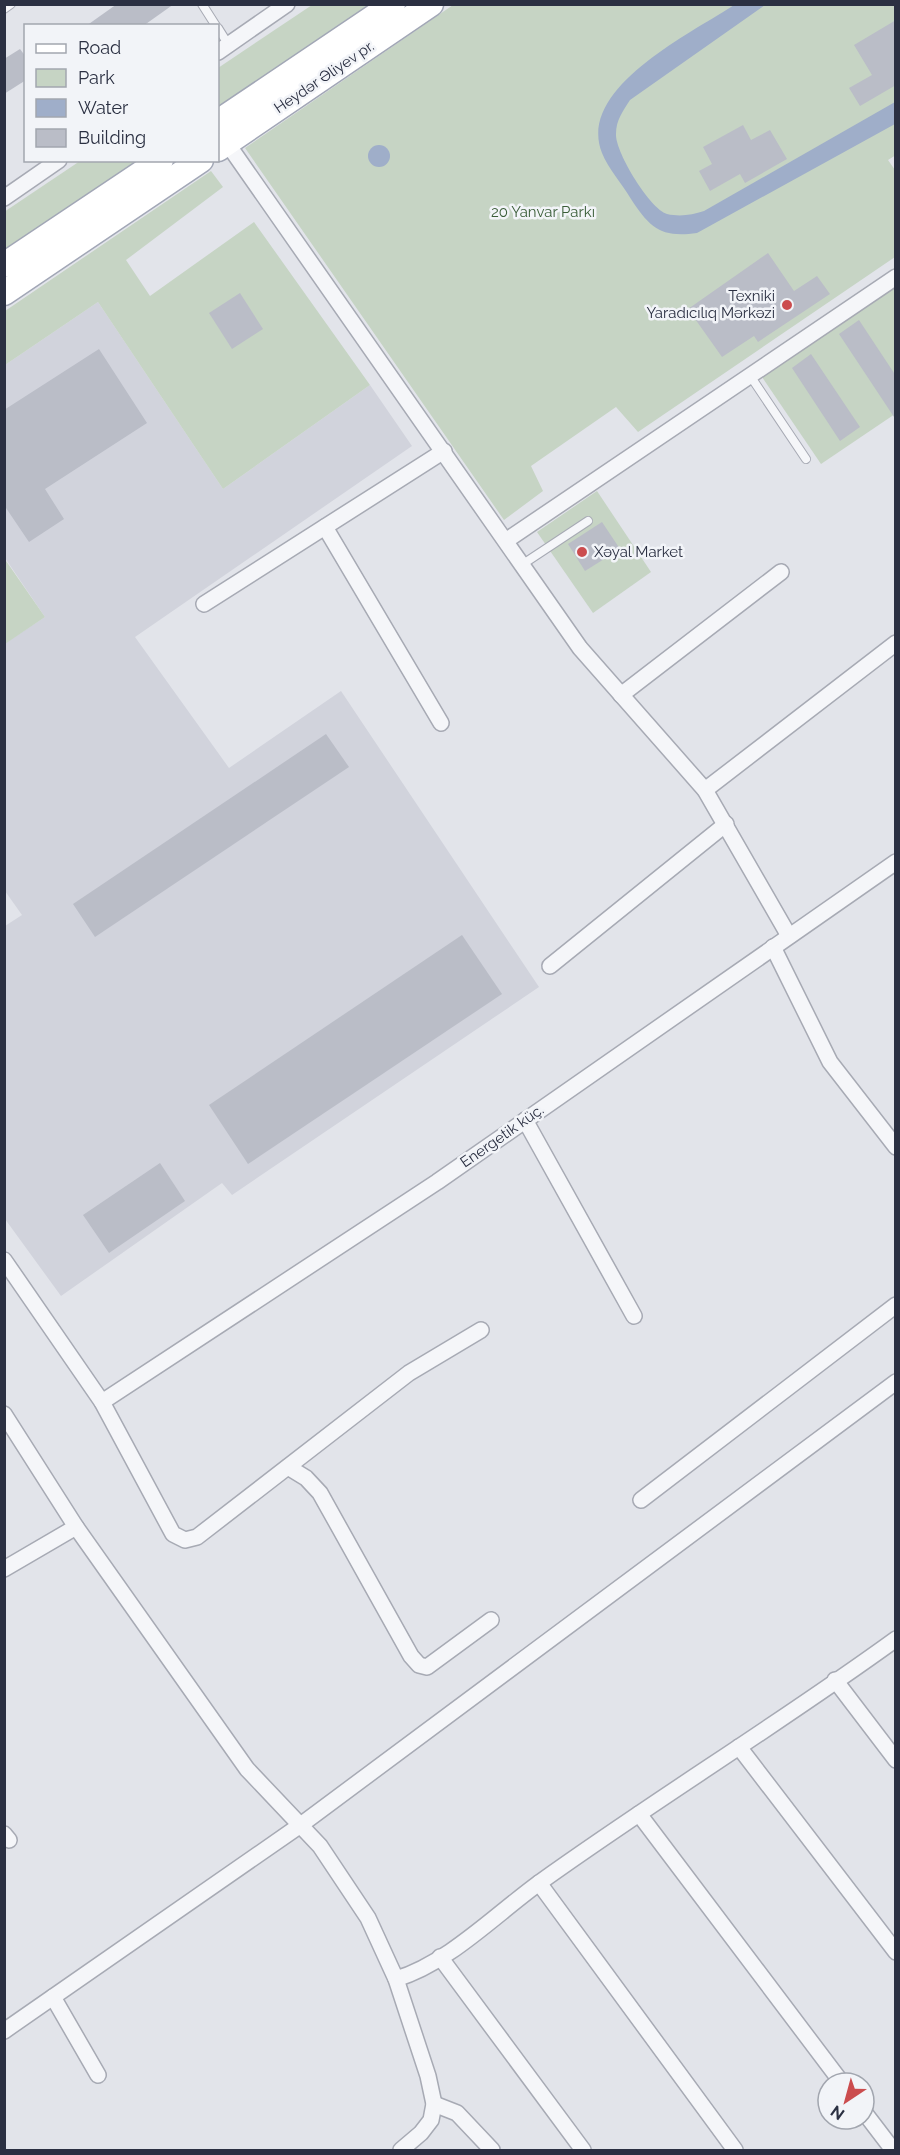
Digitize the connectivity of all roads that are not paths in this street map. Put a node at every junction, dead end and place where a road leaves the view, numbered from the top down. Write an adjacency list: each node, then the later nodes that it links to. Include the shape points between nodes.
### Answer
1 (11, 4): 6 (lane)
2 (202, 4): 7 (lane)
3 (287, 4): 8 (street)
4 (393, 4): 9 (main road, Heydər Əliyev pr.)
5 (431, 4): 9 (main road, Heydər Əliyev pr.)
6 (4, 9)
7 (215, 24)
8 (223, 48)
9 (221, 138): 18 (street)
10 (56, 162): 13 (street)
11 (158, 162): 14 (main road)
12 (198, 162): 16 (main road)
13 (4, 198)
14 (4, 265)
15 (896, 277): 17 (street)
16 (4, 293)
17 (751, 377): 19 (lane); 22 (street)
18 (444, 451): 21 (street); 22 (street)
19 (806, 459)
20 (588, 521): 23 (lane)
21 (325, 527): 25 (street); 28 (street)
22 (507, 540): 23 (street)
23 (523, 564): 27 (street, via 580,648)
24 (781, 572): 27 (street)
25 (204, 604)
26 (896, 643): 29 (street)
27 (621, 695): 29 (street)
28 (441, 723)
29 (705, 790): 30 (street)
30 (726, 824): 32 (street); 34 (street)
31 (896, 862): 32 (street, Energetik küç.)
32 (789, 936): 33 (street, Energetik küç.)
33 (773, 947): 35 (street, Energetik küç.); 36 (street, via 830,1062)
34 (550, 966)
35 (525, 1120): 39 (street); 42 (street, Energetik küç.)
36 (896, 1147)
37 (4, 1260): 42 (street)
38 (896, 1305): 45 (street)
39 (634, 1316)
40 (481, 1330): 44 (street, via 409,1373)
41 (896, 1382): 54 (street)
42 (102, 1402): 44 (street, via 173,1534 186,1540 197,1537)
43 (4, 1414): 46 (street)
44 (288, 1467): 48 (street, via 320,1493 419,1665 427,1667)
45 (641, 1500)
46 (76, 1527): 47 (street); 54 (street, via 247,1769)
47 (4, 1569)
48 (490, 1620)
49 (896, 1639): 50 (street)
50 (835, 1680): 51 (street); 52 (street)
51 (739, 1747): 53 (street); 56 (street)
52 (896, 1760)
53 (639, 1814): 55 (street); 61 (street)
54 (302, 1824): 58 (street, via 368,1918); 59 (street)
55 (539, 1883): 57 (street); 68 (street)
56 (896, 1952)
57 (440, 1957): 58 (street, via 416,1973); 67 (street)
58 (396, 1979): 63 (street)
59 (53, 1997): 60 (street); 62 (street)
60 (4, 2031)
61 (833, 2071)
62 (98, 2075)
63 (434, 2104): 65 (street, via 426,2126); 66 (street, via 457,2113)
64 (876, 2128): 69 (street)
65 (400, 2151)
66 (492, 2151)
67 (583, 2151)
68 (735, 2151)
69 (893, 2151)

